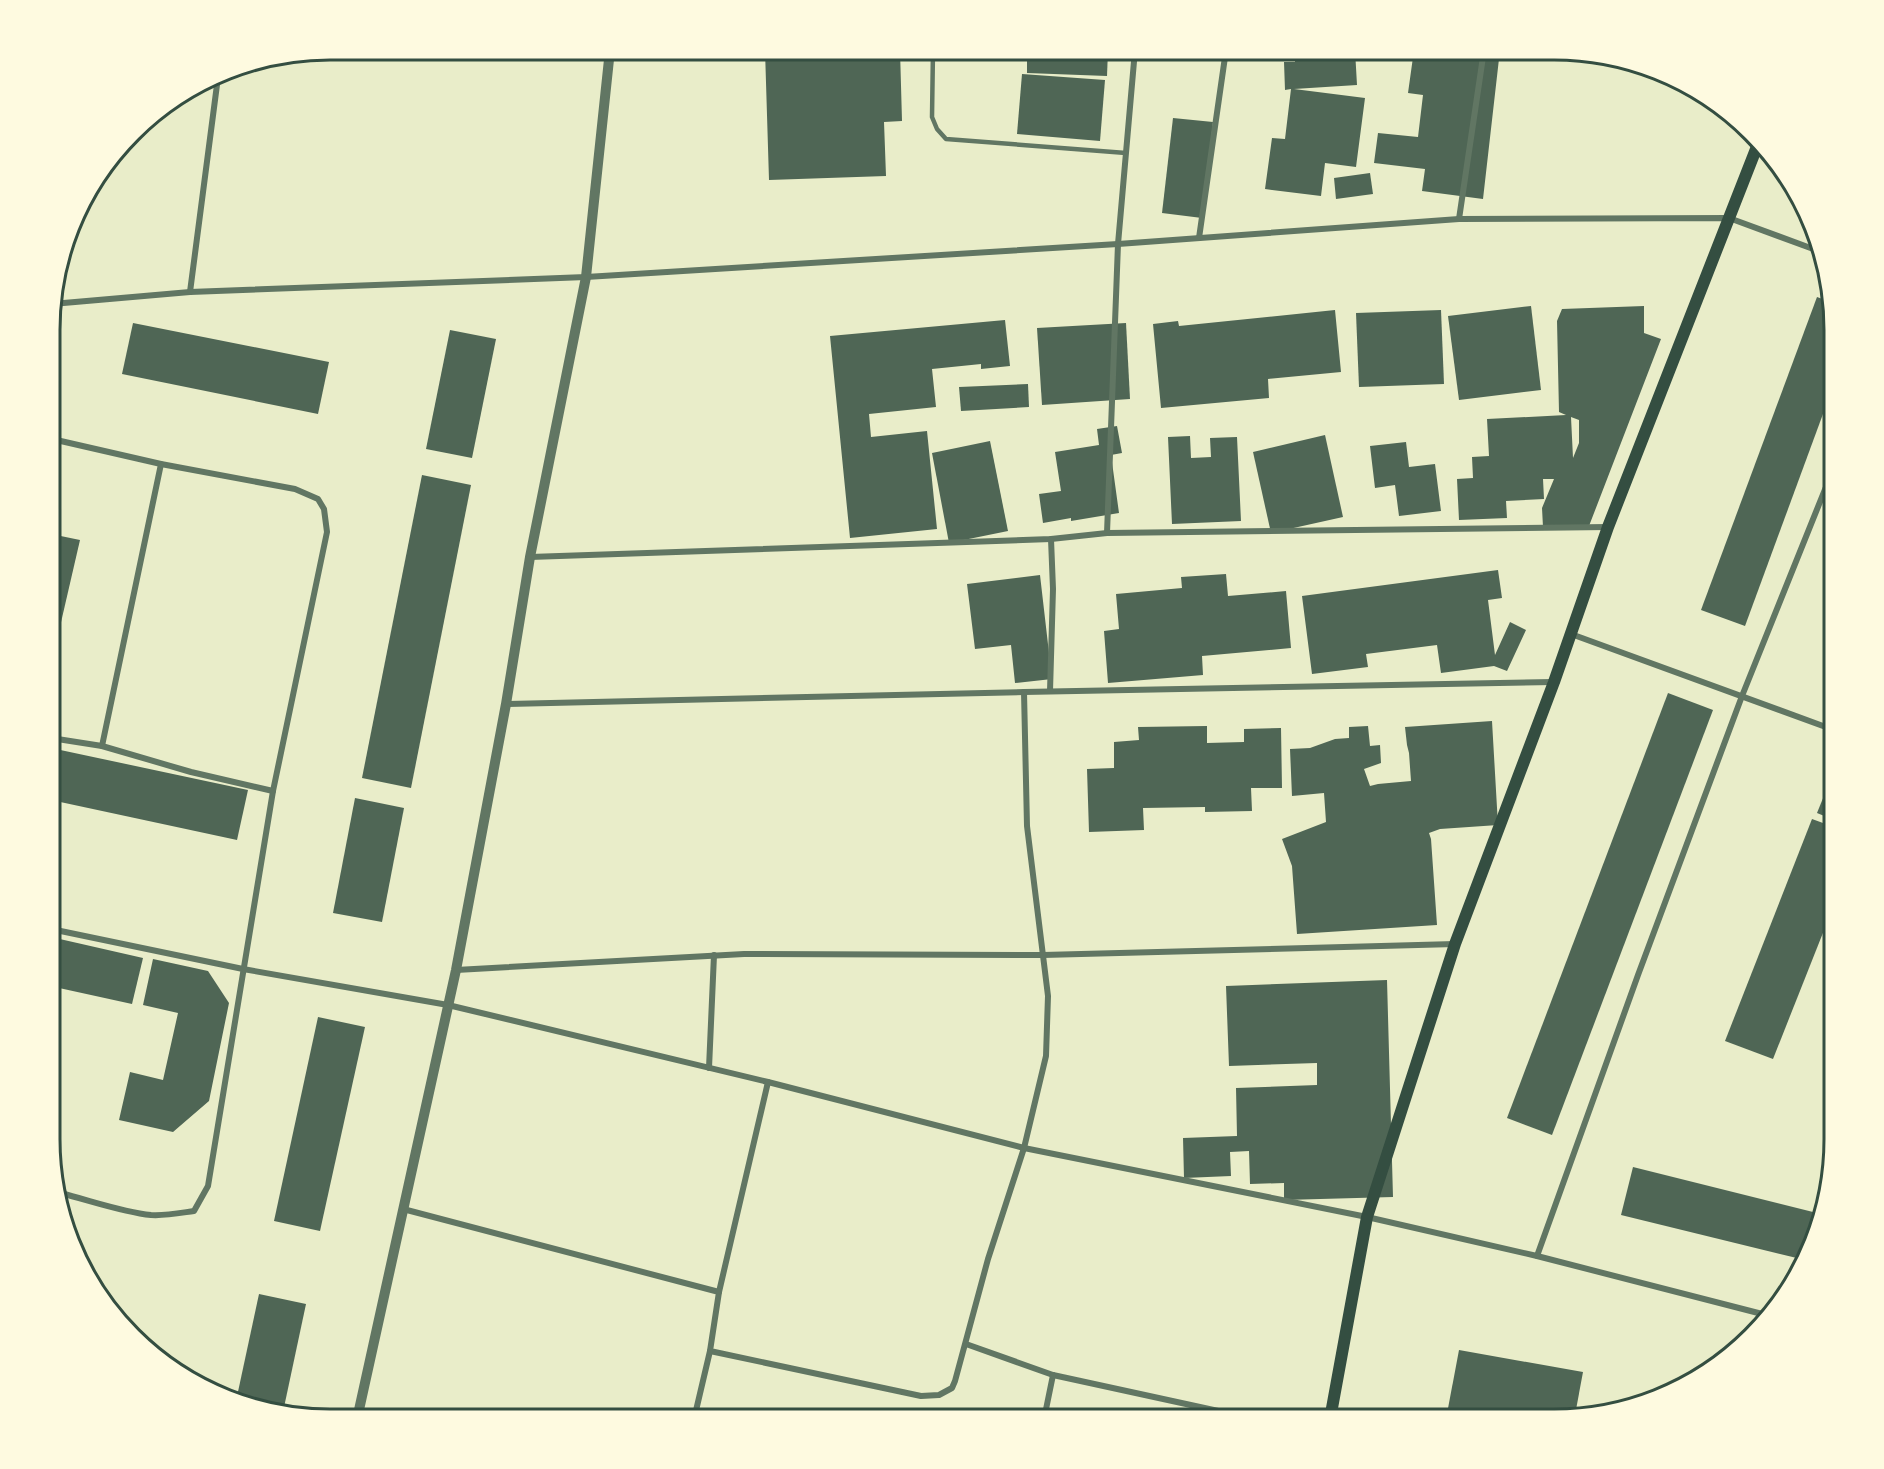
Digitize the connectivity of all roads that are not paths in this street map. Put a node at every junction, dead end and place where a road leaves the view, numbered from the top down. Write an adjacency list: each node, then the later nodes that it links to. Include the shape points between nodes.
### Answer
1 (609, 60): 14 (street)
2 (933, 60): 8 (lane, via 932,117 946,139)
3 (1134, 60): 8 (street)
4 (1225, 60): 11 (street)
5 (1483, 60): 10 (street)
6 (217, 85): 15 (street)
7 (1756, 150): 9 (main road)
8 (1126, 153): 12 (street)
9 (1729, 218): 10 (street); 13 (street); 20 (main road)
10 (1459, 219): 11 (street)
11 (1199, 238): 12 (street)
12 (1118, 244): 14 (street); 21 (street)
13 (1811, 247)
14 (586, 277): 15 (street); 23 (street)
15 (190, 292): 16 (street)
16 (62, 303)
17 (60, 440): 18 (street)
18 (161, 464): 32 (street); 33 (street, via 295,489 318,499 324,509 327,531)
19 (1824, 492): 28 (street)
20 (1608, 527): 21 (street); 24 (main road)
21 (1107, 533): 22 (street)
22 (1051, 539): 23 (street); 26 (street)
23 (530, 557): 29 (street)
24 (1571, 634): 25 (main road); 28 (street)
25 (1554, 682): 26 (street); 35 (main road)
26 (1050, 691): 27 (street)
27 (1024, 692): 29 (street); 37 (street, via 1027,826)
28 (1742, 696): 30 (street); 47 (street)
29 (506, 704): 39 (street)
30 (1824, 726)
31 (60, 739): 32 (street)
32 (102, 746): 33 (street)
33 (273, 791): 38 (street)
34 (60, 931): 38 (street)
35 (1455, 944): 37 (street); 46 (main road)
36 (714, 955): 37 (street); 39 (street); 41 (street)
37 (1043, 955): 43 (street, via 1048,996 1046,1056)
38 (243, 969): 40 (street); 44 (street, via 208,1186 194,1211 152,1215)
39 (456, 970): 40 (street)
40 (448, 1005): 41 (street); 45 (street)
41 (709, 1068): 42 (street)
42 (768, 1082): 43 (street); 48 (street)
43 (1024, 1148): 46 (street); 50 (street, via 988,1259)
44 (66, 1195)
45 (403, 1209): 48 (street); 53 (street)
46 (1367, 1217): 47 (street); 57 (main road)
47 (1537, 1256): 49 (street)
48 (719, 1292): 51 (street)
49 (1760, 1313)
50 (966, 1344): 51 (street, via 955,1382 948,1392 921,1396); 52 (street)
51 (710, 1351): 54 (street)
52 (1053, 1375): 55 (street); 56 (street)
53 (359, 1409)
54 (696, 1409)
55 (1046, 1409)
56 (1209, 1409)
57 (1332, 1409)

